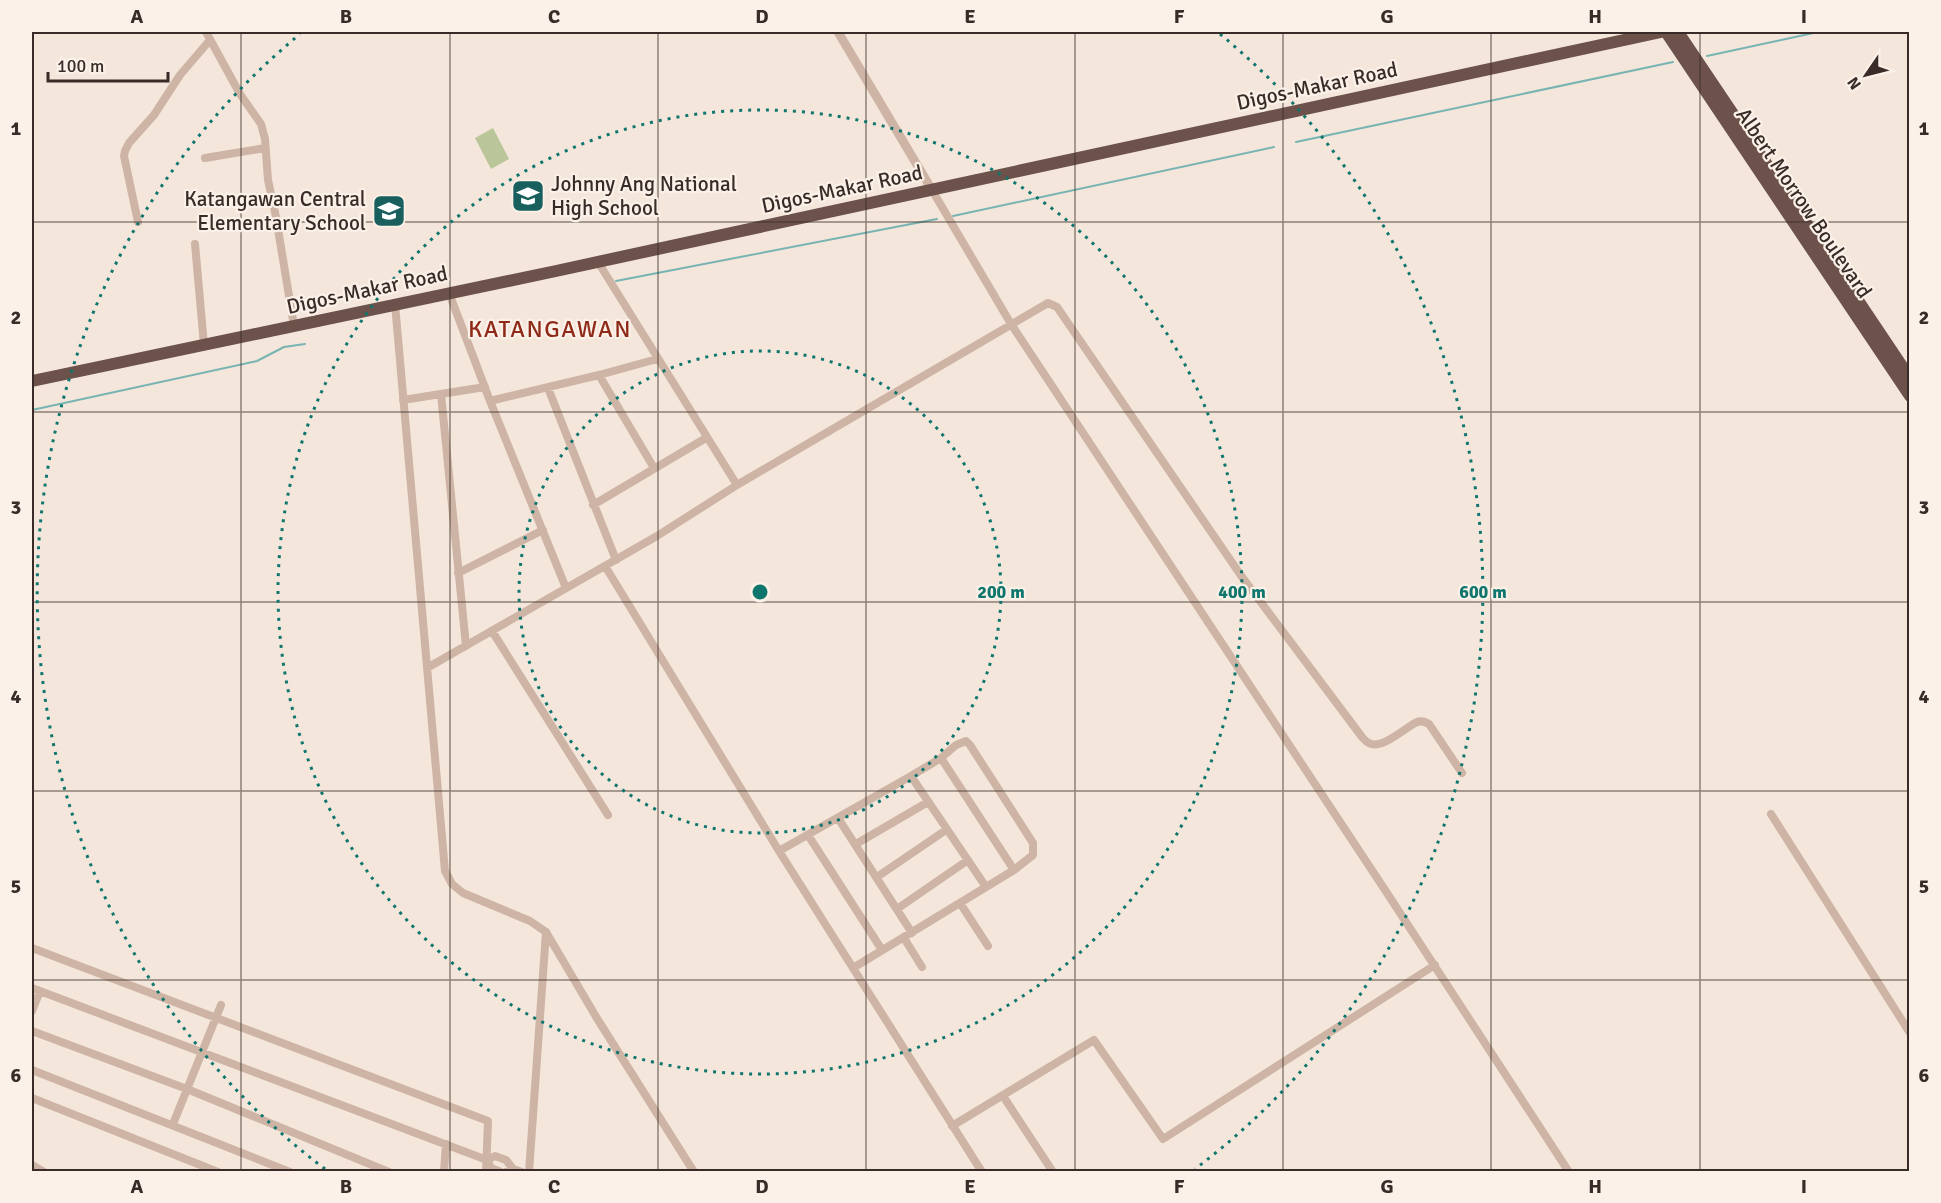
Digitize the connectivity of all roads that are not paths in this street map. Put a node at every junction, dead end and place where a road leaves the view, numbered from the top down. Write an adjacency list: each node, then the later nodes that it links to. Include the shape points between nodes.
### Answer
1 (206, 32): 6 (street)
2 (838, 32): 9 (street)
3 (1661, 32): 9 (highway, Digos-Makar Road)
4 (1666, 32): 25 (highway, Albert Morrow Boulevard)
5 (1678, 32): 20 (highway, Albert Morrow Boulevard)
6 (210, 40): 7 (street, via 261,124); 10 (street, via 126,147 124,156)
7 (265, 148): 8 (street); 16 (street)
8 (205, 158)
9 (932, 190): 12 (highway, Digos-Makar Road); 15 (street)
10 (138, 222)
11 (195, 244): 17 (street)
12 (598, 262): 13 (highway, Digos-Makar Road); 18 (street)
13 (449, 293): 14 (highway, Digos-Makar Road); 22 (street)
14 (395, 304): 16 (highway, Digos-Makar Road); 26 (street)
15 (1011, 324): 30 (street); 41 (street, via 1048,303 1057,307 1242,577 1362,736 1377,746 1424,721); 63 (street)
16 (294, 326): 17 (highway, Digos-Makar Road)
17 (204, 345): 21 (highway, Digos-Makar Road)
18 (657, 359): 19 (street); 28 (street)
19 (599, 375): 23 (street); 29 (street)
20 (1910, 378)
21 (32, 381)
22 (485, 387): 24 (street); 27 (street)
23 (548, 388): 27 (street); 31 (street)
24 (441, 394): 26 (street); 35 (street)
25 (1910, 396)
26 (403, 400): 39 (street)
27 (490, 401): 32 (street)
28 (706, 438): 29 (street); 30 (street)
29 (654, 468): 31 (street)
30 (737, 485): 33 (street)
31 (593, 505): 33 (street)
32 (543, 530): 35 (street); 36 (street)
33 (616, 560): 34 (street)
34 (604, 566): 36 (street); 50 (street)
35 (458, 573): 38 (street)
36 (566, 588): 37 (street)
37 (492, 631): 38 (street); 45 (street)
38 (466, 646): 39 (street)
39 (427, 668): 57 (street, via 448,879 463,893 530,921)
40 (940, 758): 42 (street); 52 (street); 52 (street, via 963,741 970,745 1033,843 1033,855)
41 (1462, 773)
42 (911, 776): 43 (street); 46 (street)
43 (928, 802): 47 (street); 49 (street)
44 (1771, 814): 71 (street)
45 (608, 816)
46 (838, 818): 48 (street); 49 (street)
47 (946, 830): 51 (street); 53 (street)
48 (808, 835): 50 (street); 62 (street)
49 (856, 844): 53 (street)
50 (780, 851): 65 (street)
51 (968, 860): 54 (street); 56 (street)
52 (1014, 870): 54 (street)
53 (877, 877): 56 (street)
54 (986, 886): 55 (street)
55 (960, 903): 58 (street); 60 (street)
56 (897, 909): 58 (street)
57 (546, 932): 91 (street); 92 (street)
58 (912, 933): 59 (street)
59 (903, 938): 62 (street); 64 (street)
60 (988, 946)
61 (32, 948): 69 (street)
62 (882, 950): 65 (street)
63 (1435, 965): 75 (street, via 1163,1139 1094,1040); 95 (street)
64 (922, 967)
65 (853, 968): 78 (street)
66 (36, 989): 68 (street); 72 (street)
67 (221, 1005): 69 (street)
68 (32, 1011)
69 (216, 1017): 72 (street); 80 (street, via 488,1121)
70 (32, 1031): 74 (street)
71 (1910, 1033)
72 (202, 1052): 74 (street); 79 (street)
73 (32, 1070): 77 (street)
74 (187, 1089): 77 (street); 86 (street)
75 (1003, 1096): 78 (street); 94 (street)
76 (32, 1098): 84 (street)
77 (173, 1124): 85 (street)
78 (952, 1126): 93 (street)
79 (446, 1144): 80 (street); 87 (street)
80 (487, 1160): 82 (street, via 495,1156 506,1160); 88 (street); 89 (street)
81 (32, 1165): 83 (street)
82 (509, 1170): 90 (street)
83 (44, 1172)
84 (218, 1172)
85 (290, 1172)
86 (389, 1172)
87 (444, 1172)
88 (486, 1172)
89 (501, 1172)
90 (522, 1172)
91 (529, 1172)
92 (694, 1172)
93 (982, 1172)
94 (1053, 1172)
95 (1569, 1172)

